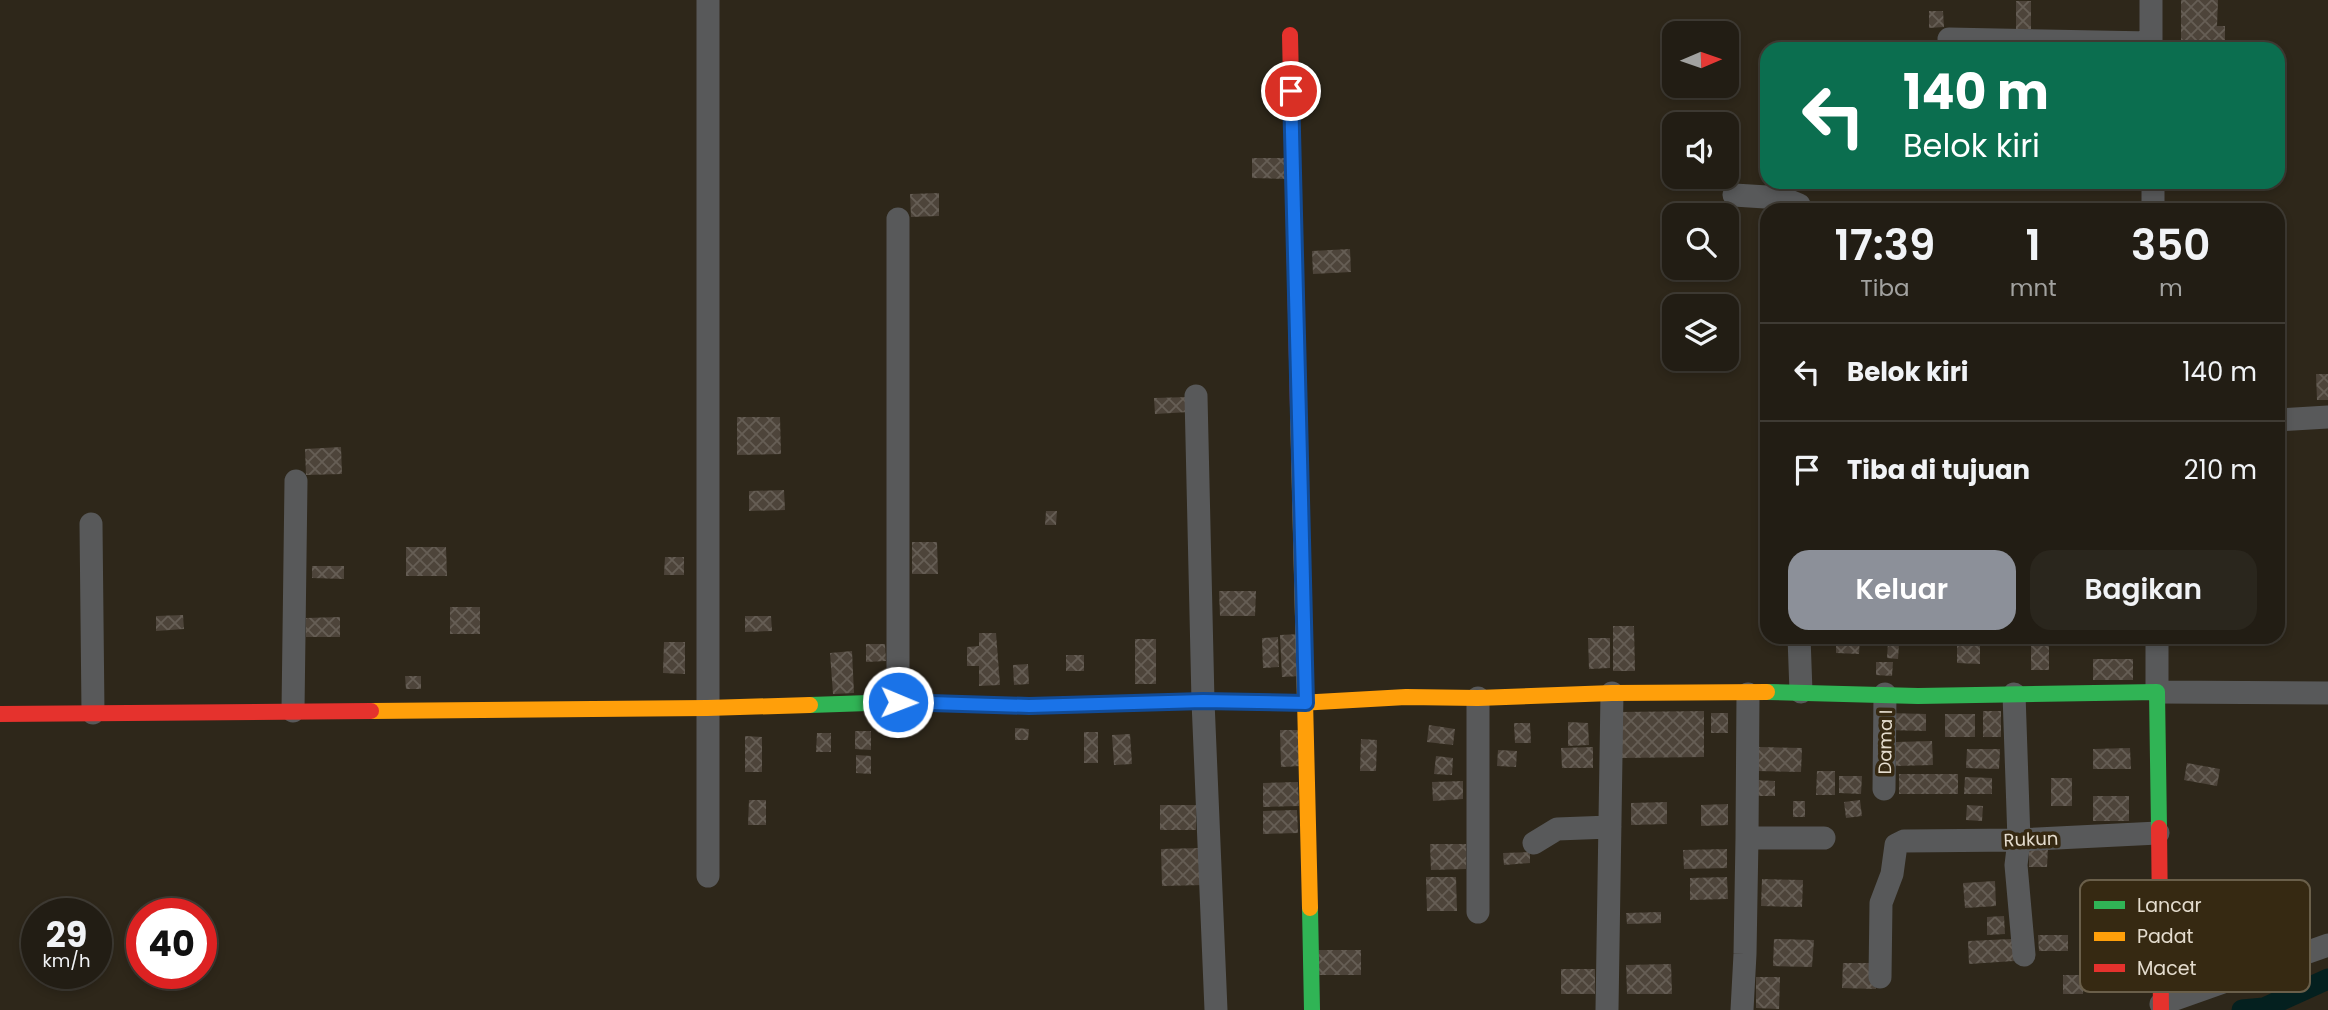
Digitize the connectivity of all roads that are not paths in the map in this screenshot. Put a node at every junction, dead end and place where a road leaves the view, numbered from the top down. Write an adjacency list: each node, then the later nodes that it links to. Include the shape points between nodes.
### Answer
1 (708, 0): 28 (street)
2 (2151, 0): 6 (street)
3 (1290, 35): 27 (street)
4 (1949, 39): 5 (street)
5 (2036, 42)
6 (2151, 42)
7 (1734, 195): 8 (street)
8 (1794, 203)
9 (898, 219): 26 (street)
10 (1196, 396): 25 (street)
11 (2328, 417): 12 (street)
12 (2285, 420)
13 (296, 481): 29 (street)
14 (91, 524): 30 (street)
15 (1800, 644): 17 (street)
16 (2157, 644): 18 (street)
17 (1801, 692): 21 (street); 22 (street)
18 (2157, 692): 20 (street); 23 (street); 34 (street)
19 (1612, 693): 21 (street); 24 (street); 33 (street)
20 (2328, 693)
21 (1748, 694): 35 (street)
22 (1885, 694): 23 (street); 32 (street, Dama I)
23 (2014, 694): 37 (street)
24 (1478, 698): 27 (street); 41 (street)
25 (1203, 701): 26 (street, via 1029,706); 27 (street); 48 (street)
26 (898, 702): 28 (street)
27 (1306, 703): 49 (street)
28 (707, 708): 29 (street); 39 (street)
29 (293, 710): 30 (street)
30 (93, 713): 31 (street)
31 (0, 714)
32 (1884, 789)
33 (1610, 827): 38 (street, via 1557,830); 50 (street)
34 (2158, 833): 37 (street, Rukun); 40 (street)
35 (1747, 838): 36 (street); 51 (street)
36 (1825, 838)
37 (2019, 840): 44 (street); 45 (street, Rukun, via 1904,841 1896,845 1881,903)
38 (1534, 843)
39 (708, 876)
40 (2159, 880)
41 (1478, 912)
42 (2328, 945): 43 (street)
43 (2310, 952)
44 (2024, 955)
45 (1880, 977)
46 (2201, 992): 47 (street)
47 (2161, 1007)
48 (1216, 1010)
49 (1312, 1010)
50 (1607, 1010)
51 (1742, 1010)

